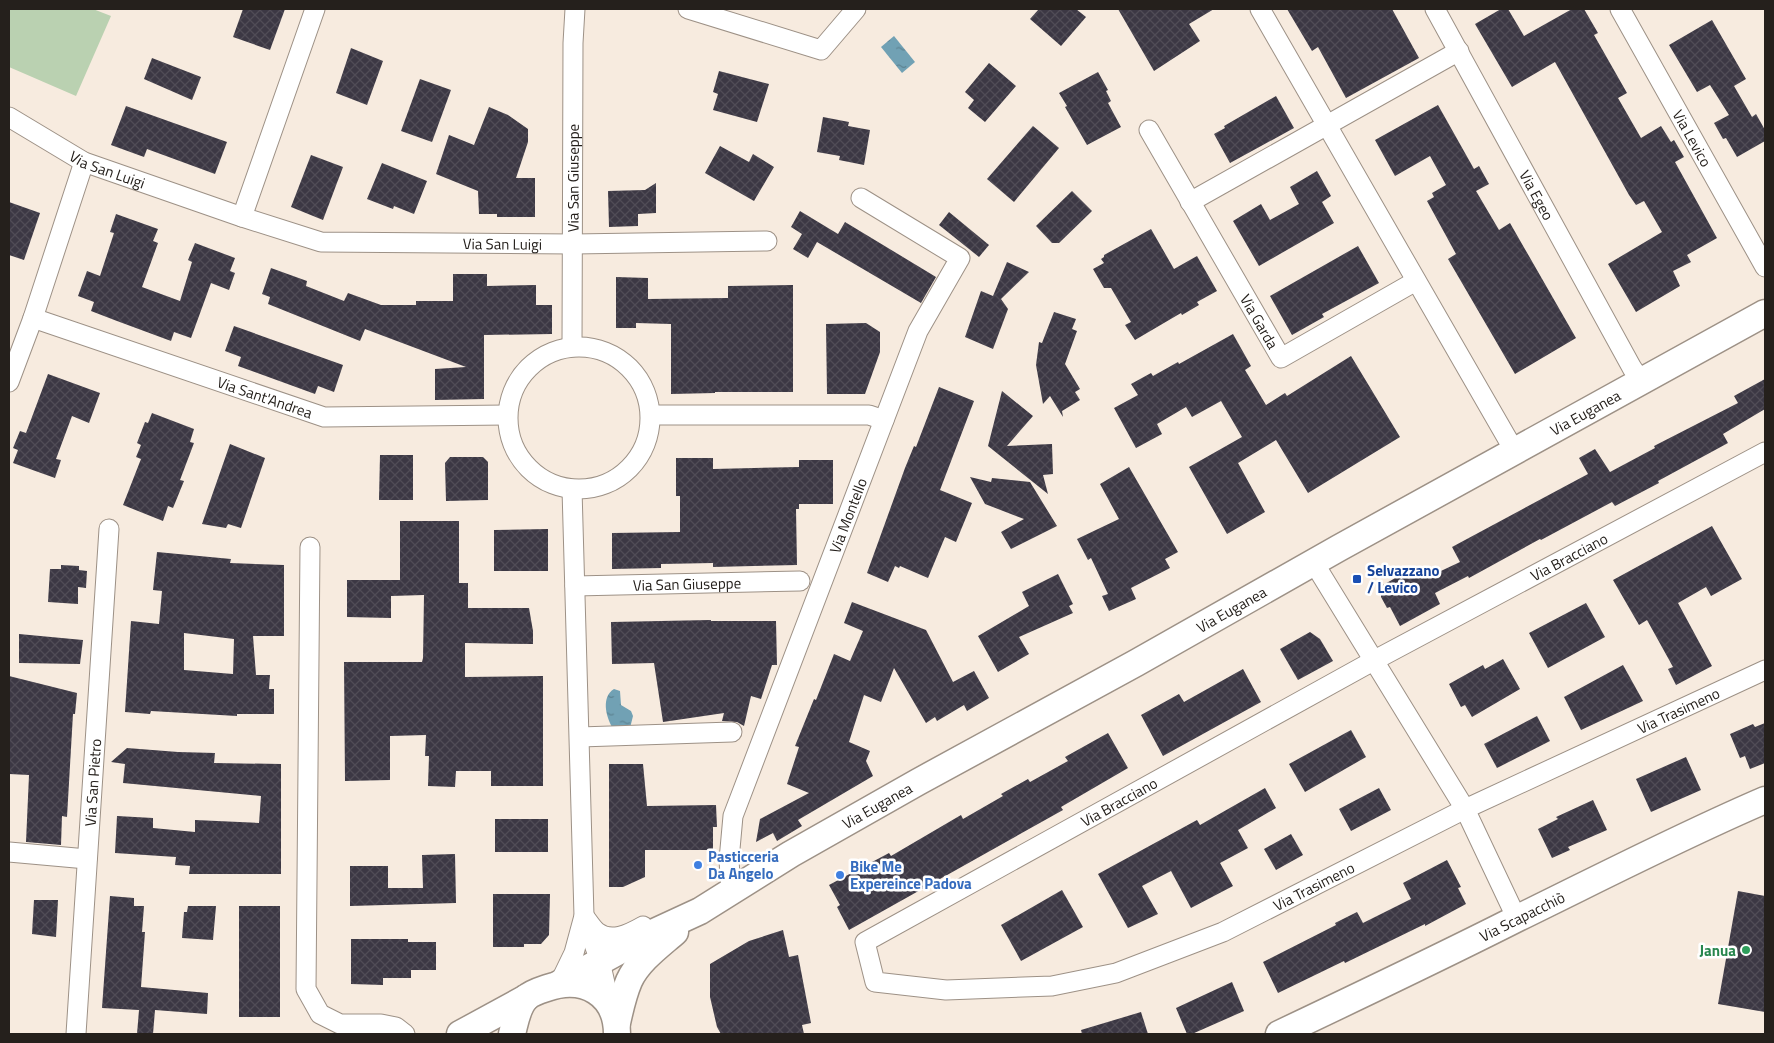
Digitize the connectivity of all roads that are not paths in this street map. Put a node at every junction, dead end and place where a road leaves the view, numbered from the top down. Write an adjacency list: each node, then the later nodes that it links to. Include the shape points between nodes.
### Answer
1 (315, 9): 15 (street)
2 (575, 9): 17 (street, Via San Giuseppe, via 572,122)
3 (688, 9): 4 (street, via 821,50)
4 (856, 9)
5 (1260, 9): 10 (street)
6 (1435, 9): 8 (street, Via Egeo)
7 (1620, 9): 18 (street, Via Levico)
8 (1459, 50): 10 (street); 24 (street, Via Egeo)
9 (9, 117): 12 (street, Via San Luigi)
10 (1327, 124): 14 (street); 19 (street)
11 (1149, 130): 14 (street, Via Garda)
12 (84, 162): 15 (street, Via San Luigi); 21 (street)
13 (862, 198): 27 (street, Via Montello, via 960,258 918,332)
14 (1190, 202): 19 (street, Via Garda, via 1281,358)
15 (242, 217): 17 (street, Via San Luigi, via 321,242)
16 (766, 241): 17 (street, Via San Luigi)
17 (574, 244): 22 (street, Via San Giuseppe)
18 (1765, 267)
19 (1416, 281): 28 (street)
20 (1765, 313): 24 (street, Via Euganea)
21 (33, 318): 23 (street); 25 (street, Via Sant'Andrea, via 324,417)
22 (572, 347): 25 (street, via 553,352 535,362 521,376 511,394); 26 (street, via 596,349 623,363 634,373 646,393)
23 (9, 382)
24 (1641, 382): 28 (street, Via Euganea)
25 (507, 415): 30 (street, via 509,436 518,456 532,473 551,484)
26 (651, 415): 27 (street, via 869,415); 30 (street, via 648,440 636,461 619,478 596,488)
27 (884, 420): 44 (street, Via Montello, via 733,816 728,860)
28 (1515, 452): 33 (street, Via Euganea)
29 (1765, 452): 36 (street, Via Bracciano)
30 (572, 490): 35 (street)
31 (109, 529): 43 (street, Via San Pietro)
32 (310, 547): 54 (street, via 306,989 320,1014 340,1024 381,1024 396,1027)
33 (1314, 563): 36 (street); 44 (street, Via Euganea, via 918,782)
34 (800, 581): 35 (street, Via San Giuseppe)
35 (575, 586): 39 (street)
36 (1373, 661): 41 (street); 48 (street, Via Bracciano)
37 (1765, 670): 41 (street, Via Trasimeno)
38 (732, 732): 39 (street)
39 (580, 736): 46 (street)
40 (1765, 800): 47 (street, Via Scapacchiò, via 1638,858)
41 (1465, 809): 47 (street); 48 (street, Via Trasimeno, via 1223,932 1116,973 1052,986 956,990 875,982)
42 (9, 852): 43 (street)
43 (87, 860): 53 (street, Via San Pietro)
44 (731, 890): 45 (street, Via Euganea)
45 (700, 911): 46 (street, via 648,924 621,936 598,932); 49 (street, Via Euganea); 52 (street, Via Euganea, via 645,960 630,979)
46 (584, 916): 49 (street); 50 (street, via 574,953)
47 (1517, 919): 57 (street, Via Scapacchiò)
48 (865, 942)
49 (600, 961): 50 (street, Via Euganea); 52 (street)
50 (559, 984): 51 (street, Via Euganea); 52 (street, Via Euganea, via 581,984 597,990)
51 (526, 998): 55 (street, Via Euganea); 56 (street, via 516,1014)
52 (615, 1021)
53 (76, 1034)
54 (405, 1034)
55 (460, 1034)
56 (512, 1034)
57 (1279, 1034)

